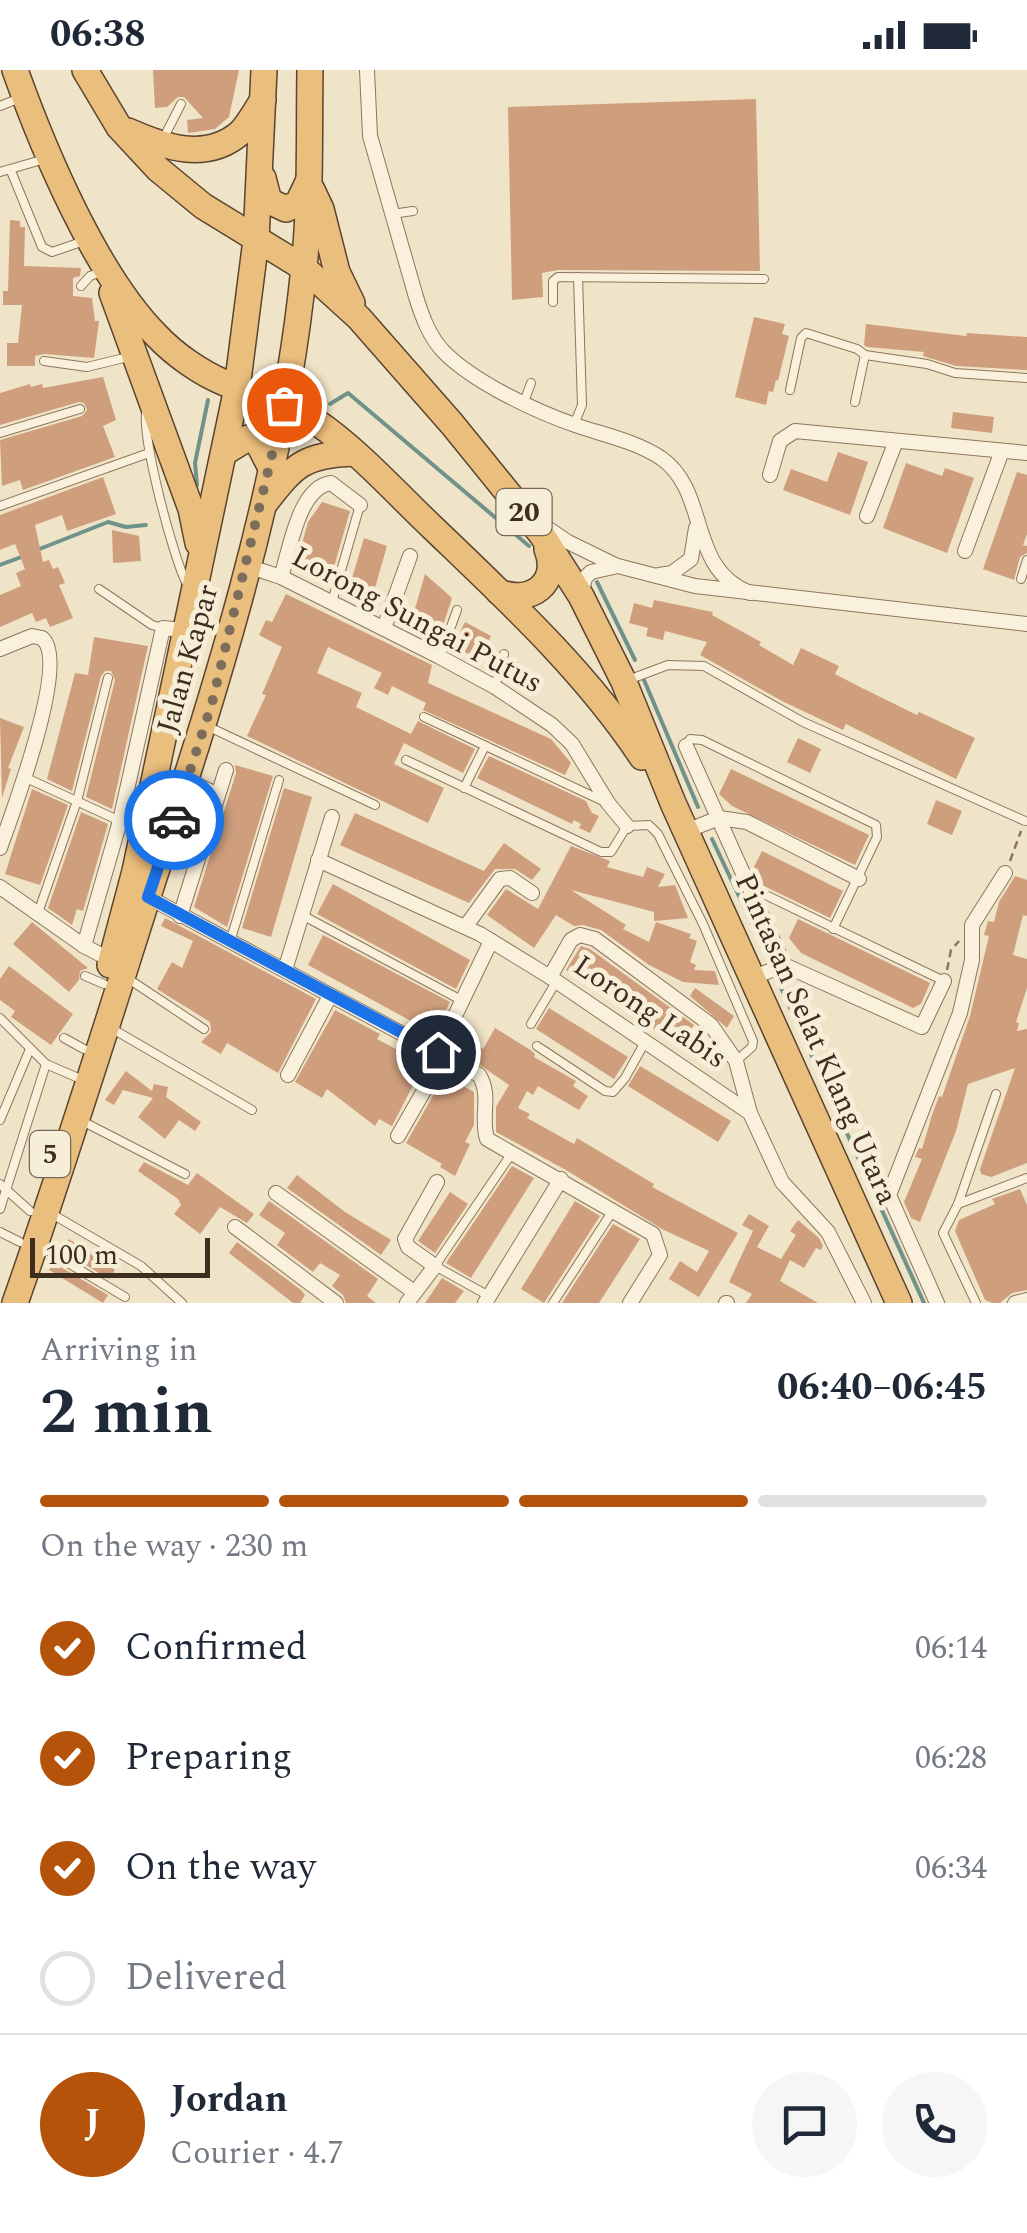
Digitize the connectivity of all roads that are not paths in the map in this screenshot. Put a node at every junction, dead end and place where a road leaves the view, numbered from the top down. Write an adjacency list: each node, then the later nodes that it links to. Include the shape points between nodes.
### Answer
1 (15, 70): 7 (highway, Pintasan Selat Klang Utara / 20)
2 (85, 70): 9 (highway, Pintasan Selat Klang Utara / 20)
3 (264, 70): 6 (highway, Jalan Kapar / 5)
4 (310, 70): 15 (highway, Jalan Kapar / 5)
5 (366, 70): 17 (street, via 370,136)
6 (263, 100): 10 (highway, via 242,132 226,141 190,150); 12 (highway, Jalan Kapar / 5)
7 (12, 101): 11 (highway, Pintasan Selat Klang Utara / 20)
8 (180, 104): 10 (lane)
9 (119, 127): 10 (highway); 19 (highway, Pintasan Selat Klang Utara / 20, via 158,169)
10 (160, 145)
11 (49, 157): 13 (lane); 18 (highway, Pintasan Selat Klang Utara / 20)
12 (261, 158): 15 (highway, via 269,201 277,207 298,203); 19 (highway, Jalan Kapar / 5)
13 (11, 171): 14 (lane); 18 (lane, via 42,247 52,252)
14 (0, 172)
15 (308, 181): 21 (highway, Jalan Kapar / 5); 26 (highway)
16 (412, 212): 17 (lane)
17 (392, 214): 36 (street, via 433,336 457,363)
18 (90, 238): 20 (highway, Pintasan Selat Klang Utara / 20)
19 (256, 240): 21 (highway, Pintasan Selat Klang Utara / 20); 32 (highway, Jalan Kapar / 5)
20 (104, 267): 24 (lane); 27 (highway); 32 (highway, Pintasan Selat Klang Utara / 20, via 156,336)
21 (304, 268): 26 (highway, Pintasan Selat Klang Utara / 20); 37 (highway, Jalan Kapar / 5)
22 (578, 277): 23 (lane); 25 (lane, via 554,278); 39 (lane, via 582,405)
23 (764, 280)
24 (81, 286)
25 (553, 302)
26 (359, 318): 55 (highway, Pintasan Selat Klang Utara / 20)
27 (134, 354): 29 (lane, via 87,368); 34 (highway)
28 (865, 355): 30 (lane); 33 (lane, via 806,333); 35 (lane)
29 (44, 361)
30 (1027, 378)
31 (530, 383): 36 (lane)
32 (237, 388): 37 (highway, Pintasan Selat Klang Utara / 20); 43 (highway, Jalan Kapar / 5)
33 (790, 390)
34 (151, 400): 45 (lane, via 144,417); 60 (highway, via 191,508)
35 (855, 402)
36 (523, 404): 39 (street)
37 (284, 405): 44 (highway, Pintasan Selat Klang Utara / 20); 48 (highway, Jalan Kapar / 5)
38 (80, 409): 40 (lane)
39 (574, 425): 56 (street, via 664,460)
40 (0, 433)
41 (896, 441): 42 (street); 49 (street, via 794,431 780,441); 57 (street)
42 (1002, 451): 46 (street); 59 (street)
43 (224, 452): 48 (highway, via 248,438 257,441); 60 (highway, Jalan Kapar / 5)
44 (354, 452): 47 (highway); 70 (highway, Pintasan Selat Klang Utara / 20)
45 (149, 453): 53 (lane); 69 (lane)
46 (1027, 453)
47 (311, 457): 50 (lane); 54 (highway)
48 (270, 466): 54 (highway, Jalan Kapar / 5)
49 (770, 475)
50 (323, 484): 52 (street); 66 (street, via 307,494)
51 (0, 495): 53 (lane)
52 (360, 505): 73 (lane)
53 (2, 506)
54 (260, 508): 63 (highway, Jalan Kapar / 5)
55 (522, 510): 58 (highway, Pintasan Selat Klang Utara / 20); 64 (street)
56 (695, 512): 65 (street, via 691,559 672,573); 71 (street, via 716,568)
57 (868, 516)
58 (542, 535): 70 (highway, via 552,560 548,581 528,596); 72 (highway, Pintasan Selat Klang Utara / 20)
59 (965, 551)
60 (200, 553): 69 (highway, Jalan Kapar / 5)
61 (410, 556): 76 (street)
62 (1027, 560): 67 (lane)
63 (248, 566): 66 (street, Lorong Sungai Putus); 86 (highway, Jalan Kapar / 5)
64 (618, 566): 65 (street); 72 (street, via 591,572)
65 (650, 576): 71 (street)
66 (281, 577): 73 (street, Lorong Sungai Putus)
67 (1021, 578)
68 (99, 589): 77 (lane, via 152,625)
69 (191, 592): 77 (highway, Jalan Kapar / 5)
70 (499, 592): 78 (highway, Pintasan Selat Klang Utara / 20)
71 (750, 593): 75 (street)
72 (583, 601): 78 (highway, via 561,594 543,604 540,626); 83 (highway, Pintasan Selat Klang Utara / 20)
73 (332, 602): 76 (street, Lorong Sungai Putus)
74 (456, 610): 81 (lane)
75 (1027, 624)
76 (384, 628): 81 (street, Lorong Sungai Putus)
77 (173, 629): 103 (street); 114 (highway, Jalan Kapar / 5)
78 (549, 645): 97 (highway, Pintasan Selat Klang Utara / 20, via 613,712)
79 (0, 649): 91 (street, via 32,636 50,650 45,705)
80 (504, 654): 84 (lane)
81 (440, 657): 84 (street, Lorong Sungai Putus)
82 (108, 678): 96 (lane)
83 (624, 682): 97 (highway, Pintasan Selat Klang Utara / 20); 102 (lane, via 668,664 704,666 803,722)
84 (495, 687): 98 (street, Lorong Sungai Putus, via 565,734)
85 (424, 717): 87 (lane)
86 (205, 726): 92 (highway, Jalan Kapar / 5); 99 (lane)
87 (485, 746): 94 (lane); 98 (lane)
88 (686, 746): 101 (street); 109 (lane, via 690,739 702,740 876,825)
89 (406, 760): 94 (lane)
90 (226, 770): 95 (street)
91 (24, 777): 96 (lane); 106 (street)
92 (187, 780): 95 (street); 114 (highway, Jalan Kapar / 5)
93 (279, 780): 121 (lane)
94 (464, 788): 104 (lane, via 601,852 611,852)
95 (218, 794): 117 (street)
96 (77, 802): 103 (lane); 115 (lane)
97 (673, 802): 105 (highway, Pintasan Selat Klang Utara / 20)
98 (608, 804): 104 (street, Lorong Sungai Putus)
99 (376, 805)
100 (332, 817): 107 (street)
101 (718, 818): 105 (street); 109 (street, via 746,822); 112 (street)
102 (1025, 821)
103 (120, 822): 110 (street)
104 (627, 826): 139 (lane, via 649,825 658,834 704,924 753,1041)
105 (686, 830): 126 (highway, Pintasan Selat Klang Utara / 20)
106 (0, 848)
107 (318, 860): 116 (street); 118 (street, Lorong Labis)
108 (1005, 873): 175 (street, via 972,925 960,1014 889,1195)
109 (858, 879): 119 (lane)
110 (102, 884): 114 (lane); 122 (street)
111 (0, 887): 115 (street)
112 (752, 888): 119 (lane); 123 (street)
113 (532, 893): 118 (street, via 500,879)
114 (138, 895): 117 (street); 125 (highway, Jalan Kapar / 5)
115 (38, 913): 122 (street)
116 (300, 914): 124 (street); 130 (lane)
117 (180, 916): 121 (street)
118 (466, 926): 120 (street, Lorong Labis)
119 (834, 930): 128 (lane)
120 (492, 941): 127 (street, Lorong Labis); 130 (street)
121 (230, 942): 124 (street)
122 (84, 946): 125 (street)
123 (784, 966): 126 (street); 128 (street, via 922,1027)
124 (285, 970): 129 (street)
125 (106, 974): 133 (highway, Jalan Kapar / 5); 134 (lane); 142 (highway, Jalan Kapar / 5, via 74,1044)
126 (752, 978): 166 (highway, Pintasan Selat Klang Utara / 20)
127 (553, 979): 132 (lane); 135 (street, Lorong Labis); 139 (street, via 572,940 580,934 594,939 702,1017)
128 (944, 981)
129 (330, 996): 138 (street); 141 (street)
130 (461, 1000): 138 (street)
131 (0, 1018): 137 (lane)
132 (530, 1024)
133 (108, 1025): 144 (lane); 146 (highway, Jalan Kapar / 5)
134 (204, 1029)
135 (644, 1042): 136 (lane, via 613,1092); 145 (street, Lorong Labis)
136 (537, 1046)
137 (30, 1049): 140 (lane); 147 (lane)
138 (438, 1052): 148 (street, via 433,1075); 149 (street, via 479,1075 486,1086 486,1139)
139 (736, 1060): 145 (street)
140 (46, 1064): 142 (lane); 154 (lane)
141 (288, 1075)
142 (76, 1077): 158 (highway, Jalan Kapar / 5)
143 (996, 1094): 156 (lane)
144 (252, 1110)
145 (750, 1113): 174 (street, via 782,1182 828,1232)
146 (78, 1119): 150 (lane); 158 (highway, Jalan Kapar / 5)
147 (0, 1120)
148 (398, 1136)
149 (512, 1152): 151 (street); 162 (lane)
150 (184, 1174)
151 (561, 1178): 159 (street); 168 (street)
152 (1027, 1178): 156 (lane)
153 (437, 1182): 162 (street, via 405,1239)
154 (3, 1187): 157 (lane); 158 (lane)
155 (276, 1193): 165 (street)
156 (958, 1204): 176 (lane, via 943,1233)
157 (0, 1208)
158 (39, 1211): 161 (highway, Jalan Kapar / 5); 170 (lane, via 140,1266)
159 (612, 1212): 172 (lane); 173 (street, via 653,1234 660,1256)
160 (235, 1227): 171 (street)
161 (19, 1238): 163 (highway, Jalan Kapar / 5); 164 (lane); 169 (highway, Jalan Kapar / 5)
162 (435, 1266): 165 (street); 168 (lane)
163 (0, 1297)
164 (125, 1297)
165 (410, 1298)
166 (893, 1300)
167 (1027, 1300): 177 (street)
168 (492, 1301)
169 (15, 1303)
170 (182, 1303)
171 (336, 1303)
172 (553, 1303)
173 (630, 1303)
174 (864, 1303)
175 (937, 1303)
176 (976, 1303)
177 (1015, 1303)

